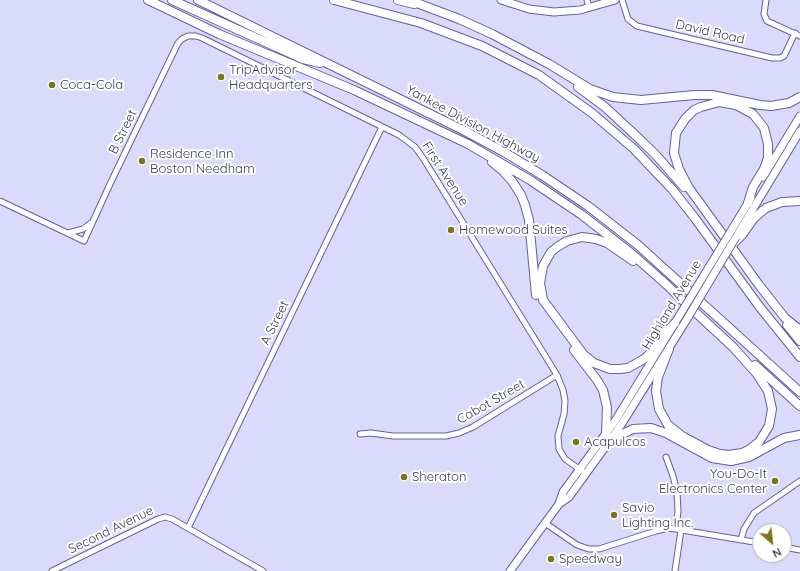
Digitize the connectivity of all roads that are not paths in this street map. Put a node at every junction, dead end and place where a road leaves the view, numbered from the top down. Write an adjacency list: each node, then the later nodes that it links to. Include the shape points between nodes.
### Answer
1 (148, 0): 22 (highway, via 210,30 354,90)
2 (172, 0): 17 (highway, via 303,59)
3 (198, 0): 17 (highway, Yankee Division Highway)
4 (334, 0): 38 (highway, via 426,24 474,42 555,85 585,107 628,142 669,185)
5 (398, 0): 12 (highway)
6 (409, 0): 12 (highway)
7 (501, 0): 13 (main road, via 544,11)
8 (587, 0): 13 (street)
9 (615, 0): 13 (main road)
10 (622, 0): 14 (street, David Road, via 628,19 634,25 772,58 784,56)
11 (766, 0): 14 (street, via 766,20)
12 (424, 6): 16 (highway, via 480,28)
13 (589, 8)
14 (797, 35)
15 (187, 36): 20 (street, First Avenue, via 202,38); 26 (street, B Street, via 177,46)
16 (533, 56): 18 (highway, via 590,88 622,99 647,100 712,95 771,106 789,103); 27 (highway, via 585,92 626,126 668,168)
17 (337, 68): 40 (highway, Yankee Division Highway, via 492,145 580,200 652,257)
18 (800, 97)
19 (800, 116): 25 (main road, Highland Avenue)
20 (382, 127): 39 (street, First Avenue, via 406,140 420,153); 49 (street, A Street)
21 (800, 131): 29 (main road)
22 (455, 139): 32 (highway, via 507,166 582,215 638,259); 44 (highway, via 496,165 510,178 521,194 528,216 537,298 545,313 602,388 607,407)
23 (0, 201): 28 (street)
24 (800, 202): 29 (highway, via 782,202 766,208)
25 (748, 203): 27 (highway, via 768,158 764,128 753,114 736,105 715,103 698,108 680,126 674,141 674,153 683,178); 33 (main road, Highland Avenue, bridge)
26 (92, 222): 28 (street, via 83,229); 28 (street, B Street, via 84,242)
27 (716, 227): 31 (highway)
28 (67, 233)
29 (737, 238): 30 (highway, bridge)
30 (731, 246): 37 (main road, Highland Avenue, bridge)
31 (759, 286): 34 (highway, via 785,318); 35 (highway)
32 (679, 298): 33 (highway, via 625,255 592,238 575,238 557,247 546,259 540,277 542,294 549,309 583,354 604,367 620,370 639,363 652,352); 36 (highway)
33 (675, 323): 44 (main road, Highland Avenue)
34 (800, 330)
35 (800, 341)
36 (733, 347): 37 (highway, via 765,385 771,401 772,414 767,430 757,444 745,452 726,455 711,451 682,436 664,419 658,406 656,388 658,375); 41 (highway)
37 (669, 348): 44 (main road, Highland Avenue, via 636,402)
38 (800, 357)
39 (557, 375): 42 (street, Cabot Street, via 455,435); 46 (street, First Avenue, via 565,402 558,436 559,449 565,459)
40 (800, 392)
41 (800, 406)
42 (360, 434)
43 (800, 435): 44 (highway, via 778,441 746,458 728,461 709,457 666,433 651,428 634,429)
44 (608, 437): 46 (main road, Highland Avenue)
45 (666, 457): 50 (street, via 677,492)
46 (583, 471): 48 (main road, Highland Avenue, via 569,497 559,504)
47 (800, 481): 51 (street, via 754,513 744,529)
48 (545, 523): 50 (street, via 577,545 589,549 599,549 660,530); 55 (main road, Highland Avenue)
49 (188, 528): 53 (street, Second Avenue, via 170,518 160,518); 54 (street, Second Avenue)
50 (678, 529): 51 (street); 56 (street)
51 (741, 540): 52 (street)
52 (752, 542)
53 (52, 571)
54 (263, 571)
55 (510, 571)
56 (675, 571)

